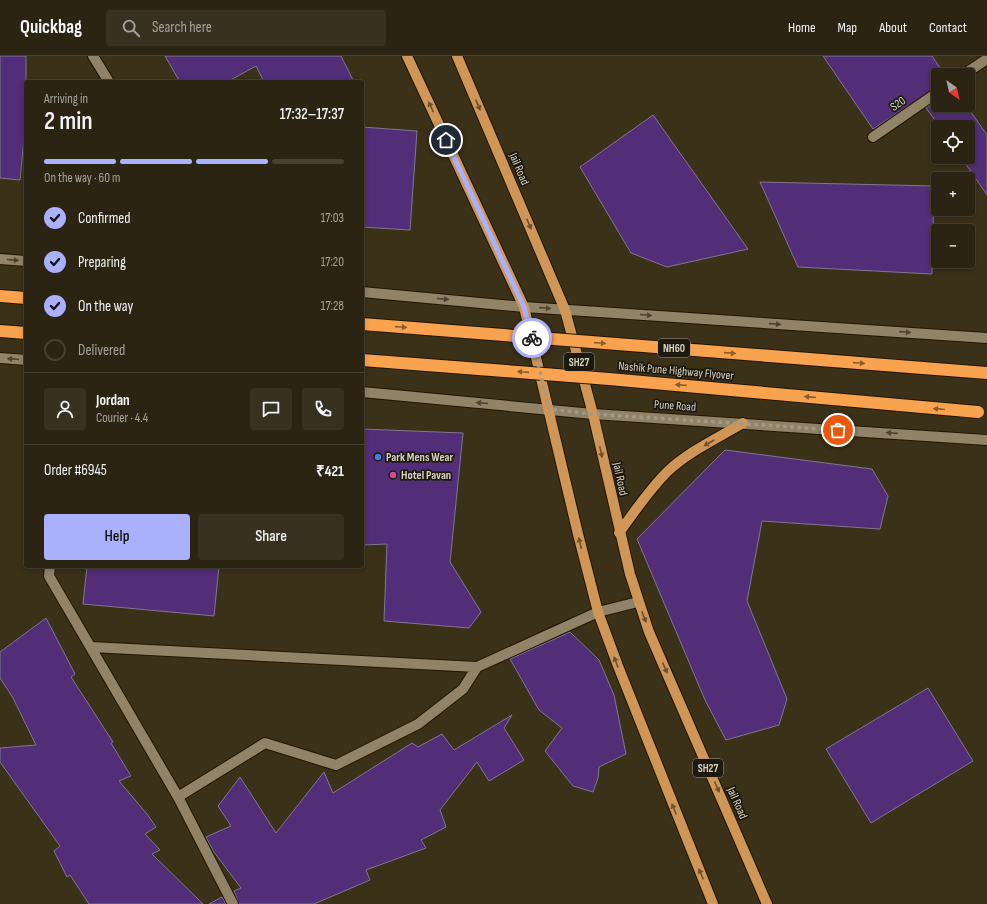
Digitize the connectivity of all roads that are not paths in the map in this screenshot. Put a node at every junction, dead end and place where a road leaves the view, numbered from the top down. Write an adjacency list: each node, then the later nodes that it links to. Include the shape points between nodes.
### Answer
1 (93, 56): 6 (street)
2 (407, 56): 14 (main road, one-way to 2)
3 (457, 56): 15 (main road, Jail Road, one-way to 15)
4 (987, 59): 5 (street)
5 (974, 68)
6 (108, 80)
7 (931, 97): 8 (street, S20)
8 (873, 137)
9 (0, 259): 10 (street, one-way to 10)
10 (24, 261)
11 (364, 292): 14 (street, one-way to 14)
12 (0, 296): 13 (highway)
13 (24, 298)
14 (524, 307): 15 (street, one-way to 15); 25 (main road)
15 (565, 310): 19 (street, one-way to 19); 27 (main road, Jail Road / SH27)
16 (364, 324): 23 (highway, Nashik Pune Highway Flyover / NH60, one-way to 23, bridge)
17 (0, 331): 18 (highway)
18 (24, 333)
19 (987, 338)
20 (0, 358): 21 (street, one-way to 20)
21 (24, 360)
22 (364, 360): 26 (highway, Nashik Pune Highway Flyover, one-way to 22, bridge, via 609,379)
23 (987, 373)
24 (364, 392): 25 (street, Pune Road, one-way to 24)
25 (549, 409): 27 (street, Pune Road); 33 (main road, one-way to 25)
26 (983, 413)
27 (593, 414): 28 (street, Pune Road); 30 (main road, Jail Road / SH27, one-way to 30)
28 (743, 423): 29 (street, Pune Road, one-way to 28); 30 (main road, one-way to 30, via 688,455 668,472 641,502)
29 (987, 440)
30 (619, 533): 32 (main road, Jail Road / SH27)
31 (50, 568): 34 (street, via 49,576)
32 (638, 602): 33 (street); 39 (main road, Jail Road / SH27, one-way to 39)
33 (598, 612): 35 (street); 38 (main road, one-way to 33)
34 (91, 647): 35 (street); 36 (street)
35 (477, 667): 36 (street, via 463,689 418,724 336,764 265,743)
36 (178, 797): 37 (street)
37 (233, 904)
38 (713, 904)
39 (767, 904)

